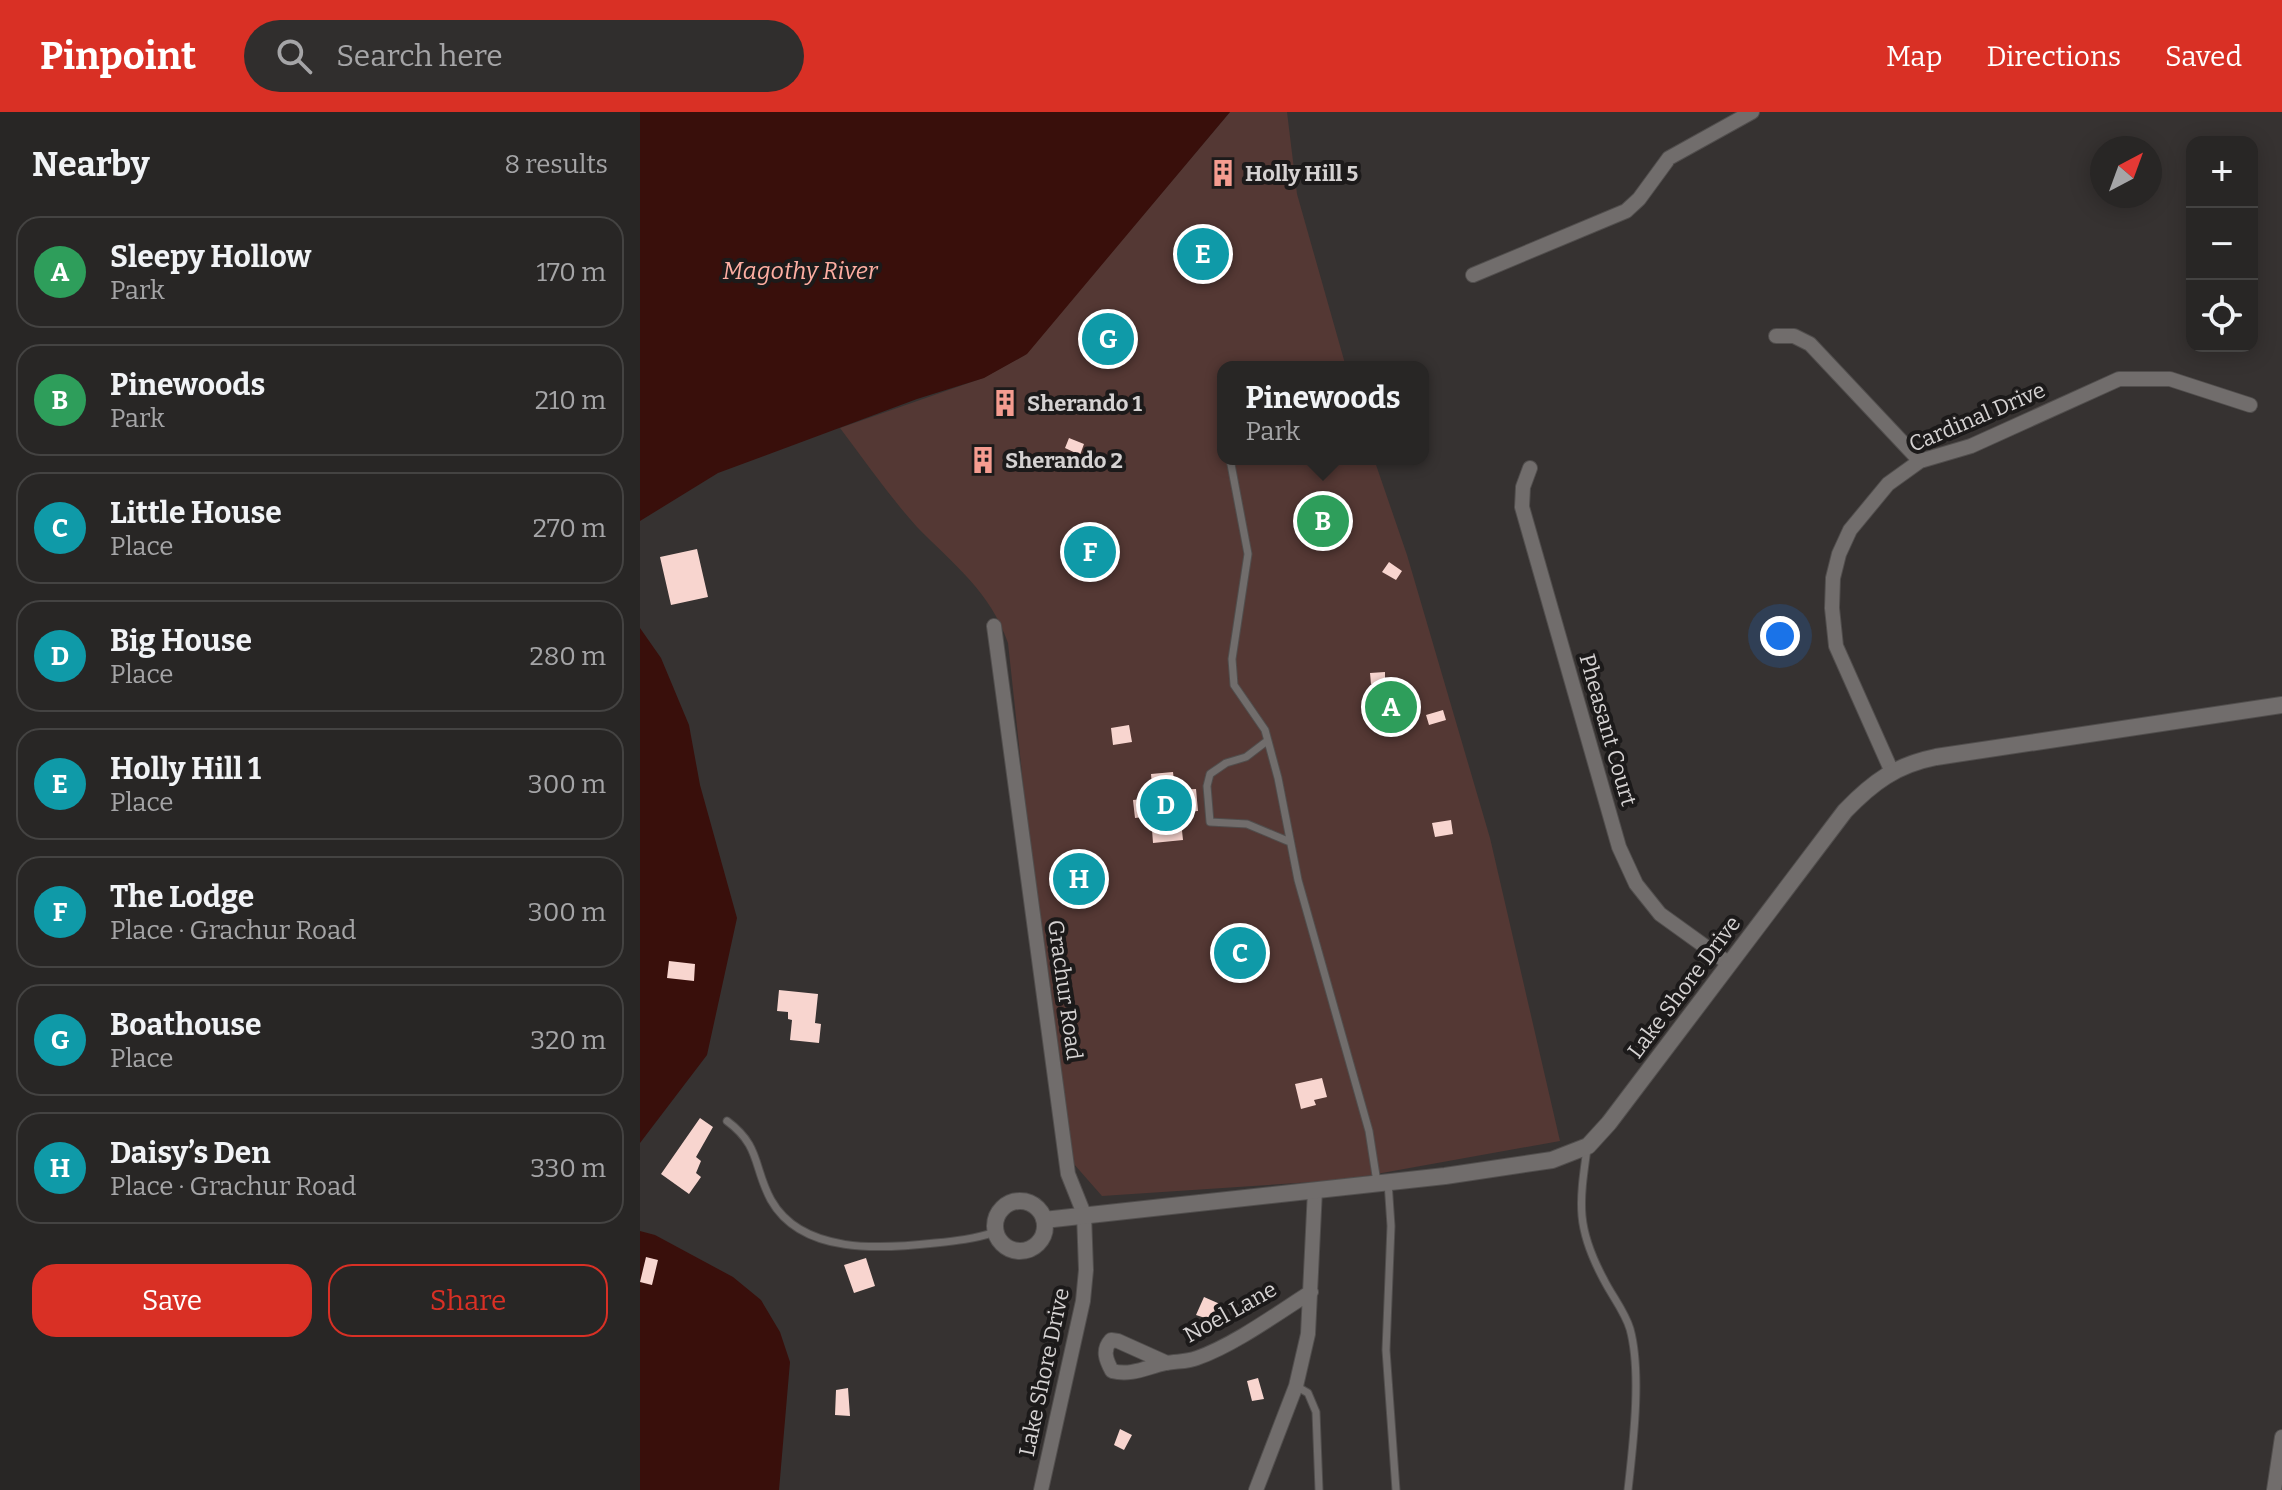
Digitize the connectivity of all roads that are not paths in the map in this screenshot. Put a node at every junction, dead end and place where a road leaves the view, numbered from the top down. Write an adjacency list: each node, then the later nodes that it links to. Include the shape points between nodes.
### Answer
1 (1752, 112): 2 (street, via 1669,158 1626,211)
2 (1473, 275)
3 (1776, 336): 5 (street, via 1794,336 1810,344)
4 (2250, 405): 5 (street, Cardinal Drive, via 2170,379 2119,379 1971,446)
5 (1920, 461): 11 (street, Cardinal Drive, via 1888,484 1857,521 1833,578 1836,646)
6 (1231, 465): 10 (lane, via 1248,554 1232,659 1234,685)
7 (1530, 468): 13 (street, Pheasant Court, via 1522,507 1619,847 1636,884 1660,914)
8 (994, 626): 18 (street, Grachur Road, via 1068,1174)
9 (2282, 705): 11 (street, Lake Shore Drive, via 1936,757)
10 (1267, 741): 12 (lane); 12 (lane, via 1210,774 1210,822 1247,824)
11 (1892, 772): 13 (street, Lake Shore Drive, via 1845,811)
12 (1290, 842): 16 (lane)
13 (1728, 963): 15 (street, Lake Shore Drive)
14 (727, 1121): 20 (lane, via 752,1146 777,1208 824,1240 897,1247)
15 (1588, 1146): 16 (street, Lake Shore Drive, via 1552,1160); 29 (lane, via 1580,1199 1584,1238 1630,1328 1633,1349 1636,1413)
16 (1382, 1182): 17 (street, Lake Shore Drive); 28 (lane, via 1391,1257 1386,1350)
17 (1315, 1190): 18 (street, Lake Shore Drive); 21 (street)
18 (1084, 1214): 19 (street, Lake Shore Drive); 25 (street, Lake Shore Drive, via 1083,1301)
19 (1044, 1220): 20 (street, via 1036,1207 1013,1202 996,1217); 20 (street, via 1042,1237 1030,1249 1005,1247)
20 (995, 1232)
21 (1311, 1292): 22 (street, Noel Lane, via 1201,1357); 23 (street)
22 (1167, 1363)
23 (1296, 1386): 26 (street); 27 (lane, via 1308,1393 1316,1412)
24 (2282, 1437): 30 (street)
25 (1041, 1490)
26 (1256, 1490)
27 (1319, 1490)
28 (1396, 1490)
29 (1628, 1490)
30 (2274, 1490)

